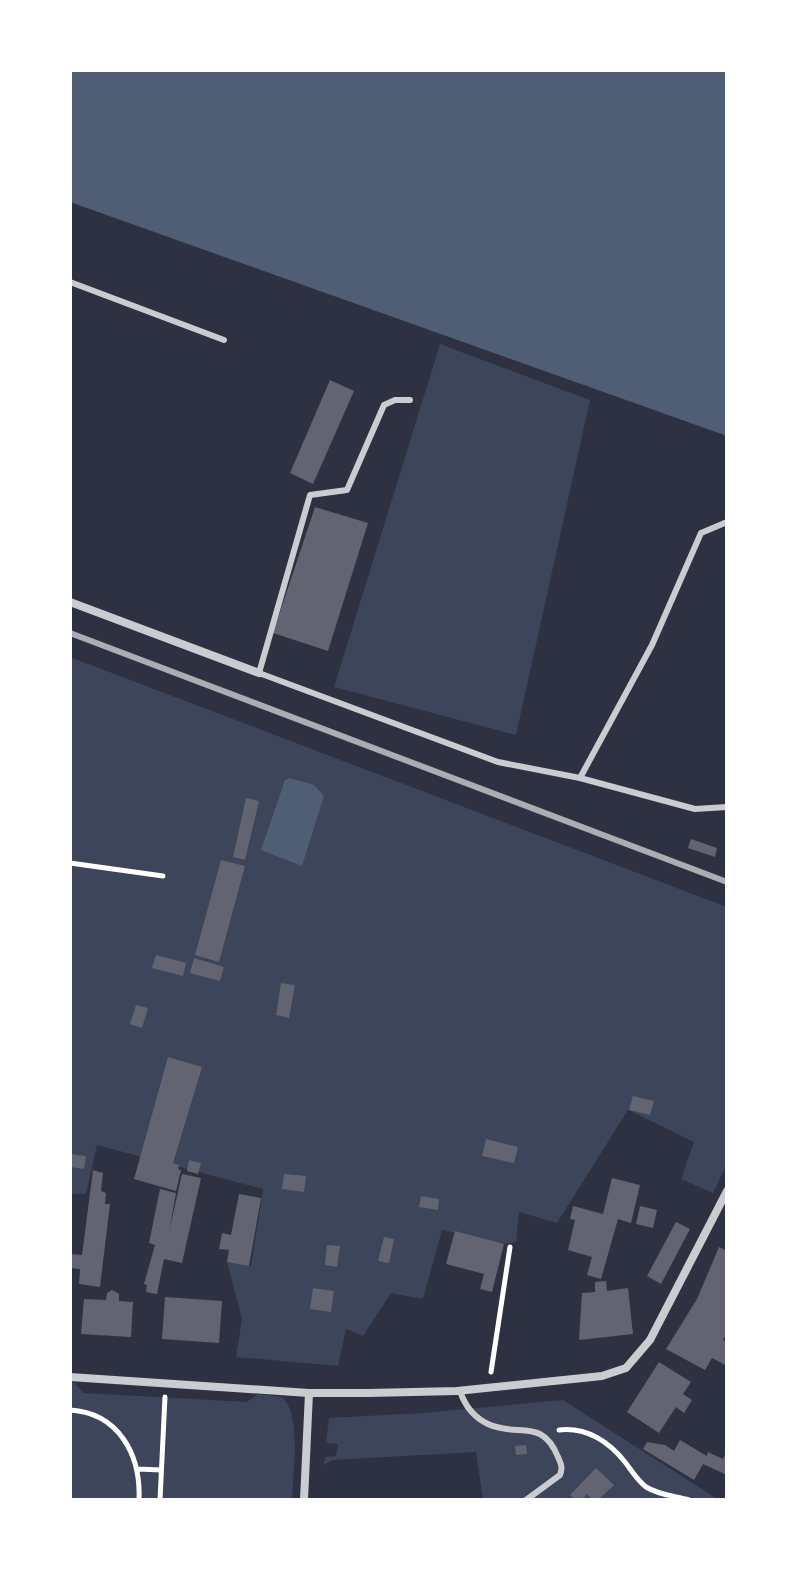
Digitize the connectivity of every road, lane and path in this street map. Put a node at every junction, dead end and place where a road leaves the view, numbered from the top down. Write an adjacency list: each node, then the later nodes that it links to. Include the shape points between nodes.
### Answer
1 (70, 282): 2 (lane)
2 (224, 340)
3 (410, 400): 6 (lane, via 384,405 347,490 310,495)
4 (727, 522): 7 (lane, via 701,533 652,645)
5 (70, 602): 6 (street)
6 (259, 673): 7 (lane, via 498,762)
7 (580, 778): 8 (lane, via 695,809)
8 (727, 807)
9 (70, 863): 10 (path)
10 (163, 876)
11 (727, 1191): 15 (street, via 650,1340 626,1368 591,1378)
12 (510, 1247): 15 (path)
13 (70, 1377): 14 (street)
14 (166, 1383): 17 (street); 21 (path)
15 (489, 1388): 16 (street)
16 (460, 1391): 17 (street); 19 (lane, via 471,1413 486,1424)
17 (309, 1393): 24 (street)
18 (70, 1410): 20 (path, via 99,1416 116,1428)
19 (545, 1435): 25 (lane, via 562,1470); 26 (path, via 560,1429 591,1433 646,1487)
20 (138, 1469): 21 (path); 22 (path)
21 (161, 1470): 23 (path)
22 (139, 1500)
23 (160, 1500)
24 (304, 1500)
25 (526, 1500)
26 (689, 1500)

